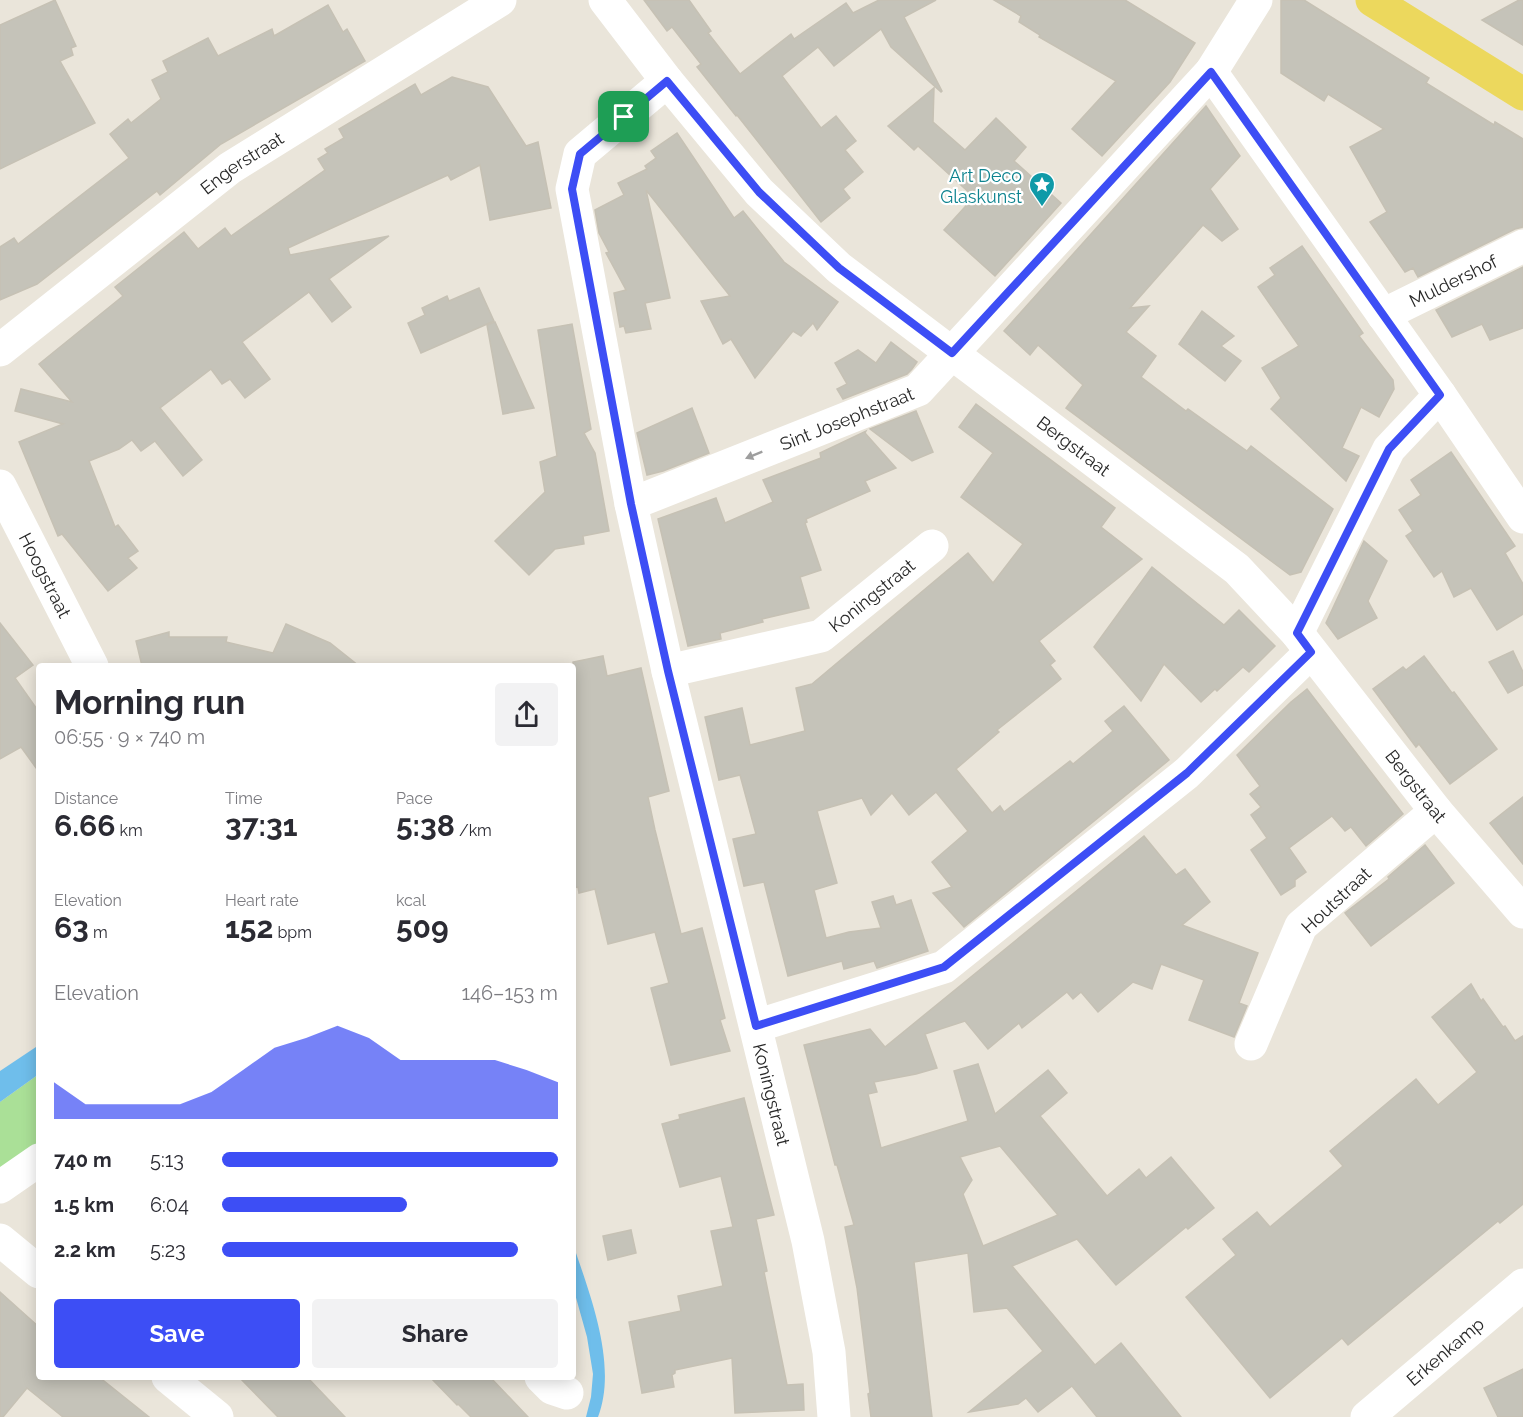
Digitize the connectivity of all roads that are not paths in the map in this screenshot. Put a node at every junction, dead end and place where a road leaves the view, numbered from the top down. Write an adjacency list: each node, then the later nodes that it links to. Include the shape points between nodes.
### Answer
1 (500, 0): 10 (street, Engerstraat, via 230,168)
2 (605, 0): 6 (street, Bergstraat)
3 (1256, 0): 5 (street, Sint Josephstraat)
4 (1372, 0): 7 (main road)
5 (1211, 72): 9 (street); 11 (street, Sint Josephstraat)
6 (667, 81): 11 (street, Bergstraat, via 759,192 839,268); 14 (street, Koningstraat, via 580,154 572,189)
7 (1523, 94)
8 (1523, 246): 9 (street, Muldershof)
9 (1383, 315): 12 (street)
10 (0, 350)
11 (952, 353): 14 (street, Sint Josephstraat, one-way to 14, via 918,390); 17 (street, Bergstraat, via 1237,570)
12 (1440, 395): 15 (street); 17 (street, via 1389,449)
13 (0, 486): 18 (street, Hoogstraat)
14 (631, 504): 19 (street, Koningstraat)
15 (1523, 517)
16 (932, 546): 19 (street, Koningstraat, via 821,636)
17 (1304, 642): 20 (street, Bergstraat); 22 (street, via 1187,773 944,967)
18 (90, 663)
19 (668, 671): 22 (street, Koningstraat)
20 (1436, 811): 21 (street, Bergstraat); 23 (street, Houtstraat, via 1301,926)
21 (1523, 912)
22 (756, 1026): 31 (street, Koningstraat, via 808,1241 829,1352)
23 (1251, 1044)
24 (36, 1162): 25 (street)
25 (0, 1187)
26 (0, 1240): 27 (street)
27 (36, 1270)
28 (1523, 1285): 32 (street, Erkenkamp)
29 (172, 1380): 30 (street)
30 (217, 1417)
31 (834, 1417)
32 (1367, 1417)

